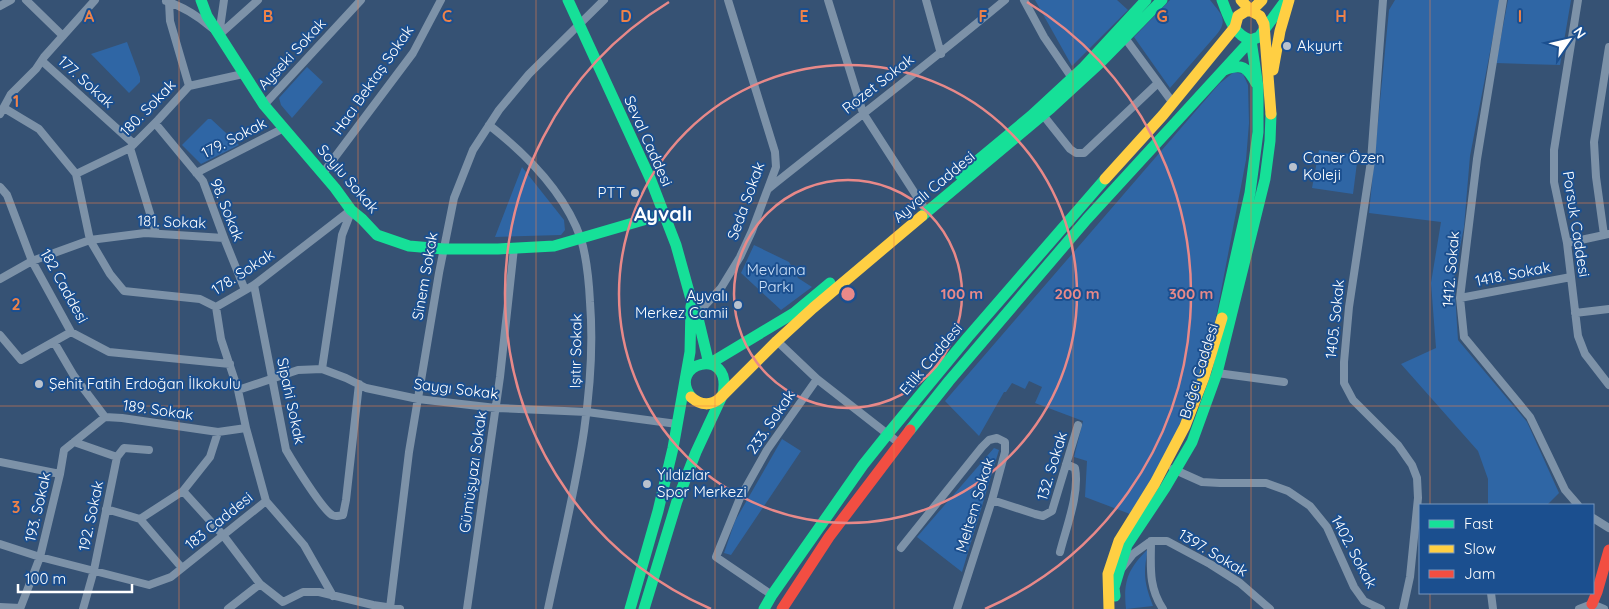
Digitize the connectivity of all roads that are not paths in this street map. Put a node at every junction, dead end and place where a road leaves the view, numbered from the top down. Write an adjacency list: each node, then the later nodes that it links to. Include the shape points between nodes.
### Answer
1 (11, 0): 26 (street)
2 (26, 0): 32 (street)
3 (95, 0): 32 (street)
4 (201, 0): 31 (main road, Soylu Sokak)
5 (224, 0): 31 (street)
6 (258, 0): 31 (street)
7 (361, 0): 47 (street, Ayseki Sokak)
8 (568, 0): 28 (main road, Seval Caddesi)
9 (604, 0): 28 (street, Sinem Sokak)
10 (728, 0): 59 (street, Seda Sokak, via 775,152 776,167)
11 (828, 0): 49 (street)
12 (926, 0): 36 (street)
13 (1005, 0): 36 (street, Rozet Sokak)
14 (1024, 0): 41 (street)
15 (1146, 0): 41 (main road, Ayvalı Caddesi)
16 (1162, 0): 33 (main road, Ayvalı Caddesi)
17 (1222, 0): 29 (main road)
18 (1241, 0): 27 (main road, Bağcı Caddesi)
19 (1262, 0): 27 (main road)
20 (1287, 0): 30 (main road); 45 (main road)
21 (1503, 0): 77 (street, 1412. Sokak)
22 (1578, 0): 69 (street, Porsuk Caddesi, via 1553,165)
23 (167, 1): 31 (street, via 198,16); 43 (street)
24 (439, 1): 56 (street, Hacı Bektaş Sokak, via 412,54)
25 (1385, 2): 158 (street, 1405. Sokak, via 1371,161 1349,306 1344,383 1353,400 1398,446 1417,478 1410,577)
26 (0, 6)
27 (1251, 11): 29 (main road, via 1238,16); 30 (main road, Bağcı Caddesi, via 1263,20)
28 (579, 25): 52 (street, Sinem Sokak, via 529,74); 63 (main road, Seval Caddesi)
29 (1235, 27): 34 (main road, via 1238,35); 46 (main road, Etlik Caddesi)
30 (1264, 29): 34 (main road); 45 (main road, Bağcı Caddesi)
31 (219, 35): 40 (main road, Soylu Sokak)
32 (63, 36): 37 (street)
33 (1125, 38): 42 (street); 50 (main road, Ayvalı Caddesi)
34 (1251, 40): 39 (main road, Etlik Caddesi); 44 (main road, Bağcı Caddesi)
35 (1609, 48): 38 (street)
36 (941, 54): 49 (street, Rozet Sokak)
37 (42, 61): 48 (street, via 11,94); 54 (street, 177. Sokak)
38 (1608, 64): 65 (street, via 1594,142 1596,177)
39 (1224, 70): 44 (main road, via 1237,65 1246,68); 109 (main road, Etlik Caddesi, via 1087,219)
40 (244, 74): 43 (street, 180. Sokak); 47 (main road, Soylu Sokak)
41 (1072, 78): 61 (main road, Ayvalı Caddesi)
42 (1158, 83): 46 (street); 50 (street, via 1084,153 1070,149)
43 (189, 86): 51 (street, 180. Sokak)
44 (1258, 87): 114 (main road, Bağcı Caddesi, via 1258,132 1250,193 1224,312)
45 (1270, 91): 90 (main road, Bağcı Caddesi, via 1270,142 1265,179)
46 (1173, 102): 107 (main road, Etlik Caddesi)
47 (264, 104): 53 (main road, Soylu Sokak)
48 (2, 111): 57 (street, 178. Sokak, via 39,130)
49 (864, 113): 59 (street, Rozet Sokak); 61 (street)
50 (1043, 115): 85 (main road, Ayvalı Caddesi)
51 (155, 123): 54 (street, 180. Sokak); 55 (street, 98. Sokak)
52 (489, 125): 67 (street, Işıtır Sokak, via 540,171 565,207); 71 (street, Sinem Sokak, via 473,150 454,198)
53 (284, 128): 55 (street, 179. Sokak); 56 (main road, Soylu Sokak)
54 (132, 146): 57 (street, 180. Sokak); 64 (street)
55 (196, 173): 66 (street, 98. Sokak, via 203,181)
56 (323, 173): 62 (main road, Soylu Sokak)
57 (76, 174): 68 (street, 178. Sokak)
58 (0, 187): 60 (street, 182 Caddesi)
59 (768, 190): 82 (street, Seda Sokak, via 740,257 721,288)
60 (3, 196): 72 (street, 182 Caddesi)
61 (923, 206): 88 (main road, Ayvalı Caddesi, via 794,313)
62 (352, 210): 71 (main road, Soylu Sokak, via 377,235 409,246); 75 (street, 178. Sokak); 89 (street, via 342,235)
63 (664, 214): 67 (main road, Soylu Sokak); 78 (main road, Seval Caddesi)
64 (156, 233): 66 (street, 181. Sokak); 68 (street, 181. Sokak)
65 (1606, 234): 69 (street)
66 (224, 238): 76 (street, 98. Sokak)
67 (580, 239): 70 (main road, Soylu Sokak, via 554,246); 101 (street, Işıtır Sokak, via 588,278 592,329)
68 (90, 240): 72 (street, 181. Sokak); 79 (street, 178. Sokak, via 124,291 200,299)
69 (1566, 243): 73 (street, Porsuk Caddesi)
70 (514, 248): 71 (main road, Soylu Sokak); 100 (street, Gümüşyazı Sokak)
71 (444, 249): 99 (street, Sinem Sokak)
72 (32, 261): 74 (street, 181. Sokak); 83 (street, 182 Caddesi)
73 (1571, 277): 77 (street, 1418. Sokak); 81 (street, Porsuk Caddesi)
74 (0, 279)
75 (254, 285): 76 (street, 178. Sokak); 91 (street, Sipahi Sokak)
76 (245, 290): 79 (street, 178. Sokak)
77 (1460, 298): 119 (street, 1412. Sokak, via 1464,338 1530,417 1565,490)
78 (691, 299): 82 (main road, Seval Caddesi); 93 (main road, Seval Caddesi)
79 (216, 307): 87 (street, 183 Caddesi, via 221,339)
80 (1609, 309): 81 (street)
81 (1575, 313): 96 (street, Porsuk Caddesi, via 1578,336 1585,354)
82 (697, 314): 88 (main road, Seval Caddesi)
83 (71, 332): 86 (street); 87 (street, 182 Caddesi, via 109,352)
84 (1, 338): 86 (street, via 21,360)
85 (777, 341): 92 (street); 98 (main road, Ayvalı Caddesi)
86 (54, 342): 102 (street)
87 (230, 364): 97 (street, 183 Caddesi)
88 (709, 364): 93 (main road, Ayvalı Caddesi, via 697,366 688,374); 98 (main road, via 724,375 726,388)
89 (322, 369): 91 (street, Saygı Sokak, via 298,370); 95 (street, Saygı Sokak)
90 (1217, 373): 94 (street); 114 (main road, Bağcı Caddesi, via 1192,442)
91 (272, 379): 95 (street, Sipahi Sokak, via 286,450 322,505 338,517 343,515 346,500); 97 (street, Saygı Sokak)
92 (817, 380): 107 (street); 136 (street, 233. Sokak, via 767,450 740,498 716,557)
93 (686, 381): 98 (main road, Ayvalı Caddesi, via 688,394 699,403 713,403); 103 (main road)
94 (1284, 382)
95 (358, 384): 99 (street, Saygı Sokak)
96 (1609, 385)
97 (238, 390): 105 (street, 183 Caddesi)
98 (723, 394): 149 (main road, Ayvalı Caddesi, via 677,501)
99 (418, 399): 100 (street, Saygı Sokak); 141 (street, Sinem Sokak)
100 (496, 408): 101 (street, Saygı Sokak); 146 (street, Gümüşyazı Sokak)
101 (587, 412): 103 (street, Saygı Sokak); 147 (street, Işıtır Sokak)
102 (104, 417): 106 (street, 189. Sokak); 108 (street, 189. Sokak)
103 (677, 424): 148 (main road, via 658,511)
104 (1078, 425): 113 (street, 132. Sokak)
105 (246, 428): 106 (street, 189. Sokak); 118 (street, 183 Caddesi)
106 (218, 432): 116 (street, via 210,457)
107 (887, 435): 109 (street); 136 (main road, Etlik Caddesi)
108 (74, 442): 111 (street); 115 (street, 193. Sokak, via 64,450)
109 (899, 443): 151 (main road, Etlik Caddesi, via 829,537)
110 (149, 450): 111 (street, via 124,448)
111 (117, 457): 120 (street, 192. Sokak)
112 (0, 462): 115 (street)
113 (1066, 464): 117 (street, 132. Sokak, via 1052,511 1043,516); 129 (street, via 1075,468 1077,478)
114 (1170, 468): 133 (main road, Bağcı Caddesi, via 1127,545); 153 (main road, Bağcı Caddesi, via 1119,542 1108,574); 157 (street, 1402. Sokak, via 1202,482 1266,483 1288,491 1310,506 1327,527 1354,587 1364,601)
115 (60, 474): 130 (street, 193. Sokak)
116 (183, 491): 121 (street); 124 (street)
117 (992, 500): 127 (street, Meltem Sokak, via 1005,452 1004,442 997,438 982,447); 152 (street, Meltem Sokak)
118 (266, 501): 124 (street, 183 Caddesi); 137 (street, via 304,544)
119 (1577, 504)
120 (106, 509): 121 (street); 132 (street, 192. Sokak)
121 (140, 519): 131 (street)
122 (1594, 519): 123 (street)
123 (1609, 528)
124 (222, 535): 131 (street, 183 Caddesi); 134 (street)
125 (1151, 541): 133 (street, via 1133,554); 155 (street, via 1152,584); 156 (street, 1397. Sokak, via 1167,541 1210,564 1240,583)
126 (0, 544): 130 (street, 183 Caddesi)
127 (901, 548)
128 (1609, 550): 138 (main road)
129 (1060, 552)
130 (40, 557): 132 (street, 183 Caddesi); 142 (street, 193. Sokak)
131 (182, 568): 132 (street, 183 Caddesi, via 171,577 149,585)
132 (94, 570): 143 (street, 192. Sokak)
133 (1118, 573): 154 (main road, Bağcı Caddesi, via 1114,588)
134 (260, 584): 137 (street, via 283,602 303,592); 144 (street)
135 (1491, 594): 159 (street)
136 (772, 595): 150 (main road, Etlik Caddesi)
137 (333, 596): 140 (street)
138 (1592, 604): 160 (street); 161 (street)
139 (0, 607): 142 (street)
140 (373, 607): 141 (street)
141 (390, 608): 145 (street)
142 (20, 609)
143 (83, 609)
144 (228, 609)
145 (400, 609)
146 (467, 609)
147 (548, 609)
148 (630, 609)
149 (644, 609)
150 (764, 609)
151 (782, 609)
152 (957, 609)
153 (1110, 609)
154 (1117, 609)
155 (1162, 609)
156 (1270, 609)
157 (1381, 609)
158 (1403, 609)
159 (1493, 609)
160 (1579, 609)
161 (1604, 609)

